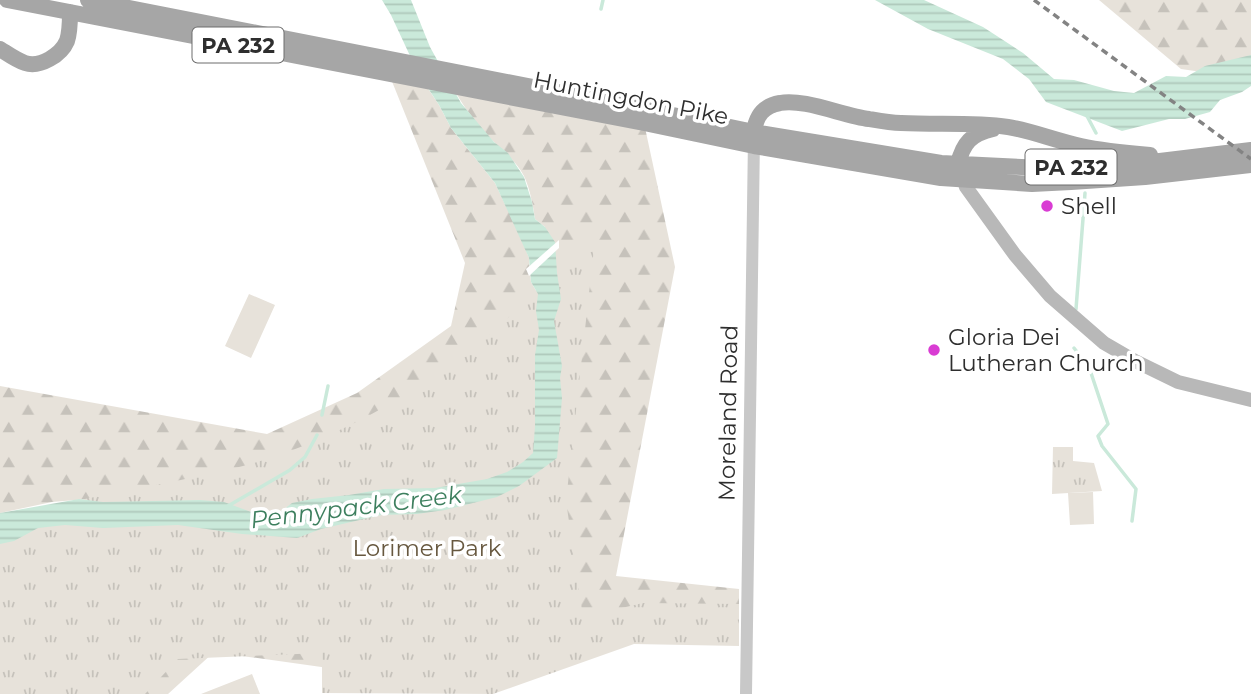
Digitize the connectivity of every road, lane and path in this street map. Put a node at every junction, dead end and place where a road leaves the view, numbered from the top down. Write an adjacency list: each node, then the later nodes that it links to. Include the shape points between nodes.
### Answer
1 (7, 0): 3 (main road, Huntingdon Pike / PA 232)
2 (88, 0): 6 (main road, Huntingdon Pike / PA 232, via 668,113)
3 (70, 12): 4 (main road, via 68,39 49,59 30,64); 6 (main road, Huntingdon Pike / PA 232, via 656,125)
4 (0, 49)
5 (1005, 127): 7 (main road, via 900,123 793,102 774,104 758,115); 9 (main road, via 1110,151); 11 (main road, via 982,131 968,141 961,151)
6 (720, 131): 7 (main road, Huntingdon Pike / PA 232)
7 (754, 139): 11 (main road, Huntingdon Pike / PA 232); 13 (street, Moreland Road)
8 (1251, 150): 9 (main road, Huntingdon Pike / PA 232)
9 (1184, 158): 11 (main road, Huntingdon Pike / PA 232, via 1110,167)
10 (1251, 165): 11 (main road, Huntingdon Pike / PA 232, via 1032,184)
11 (961, 172): 12 (main road, via 966,187 1023,265 1050,296 1104,343 1178,382)
12 (1251, 400)
13 (746, 694)

